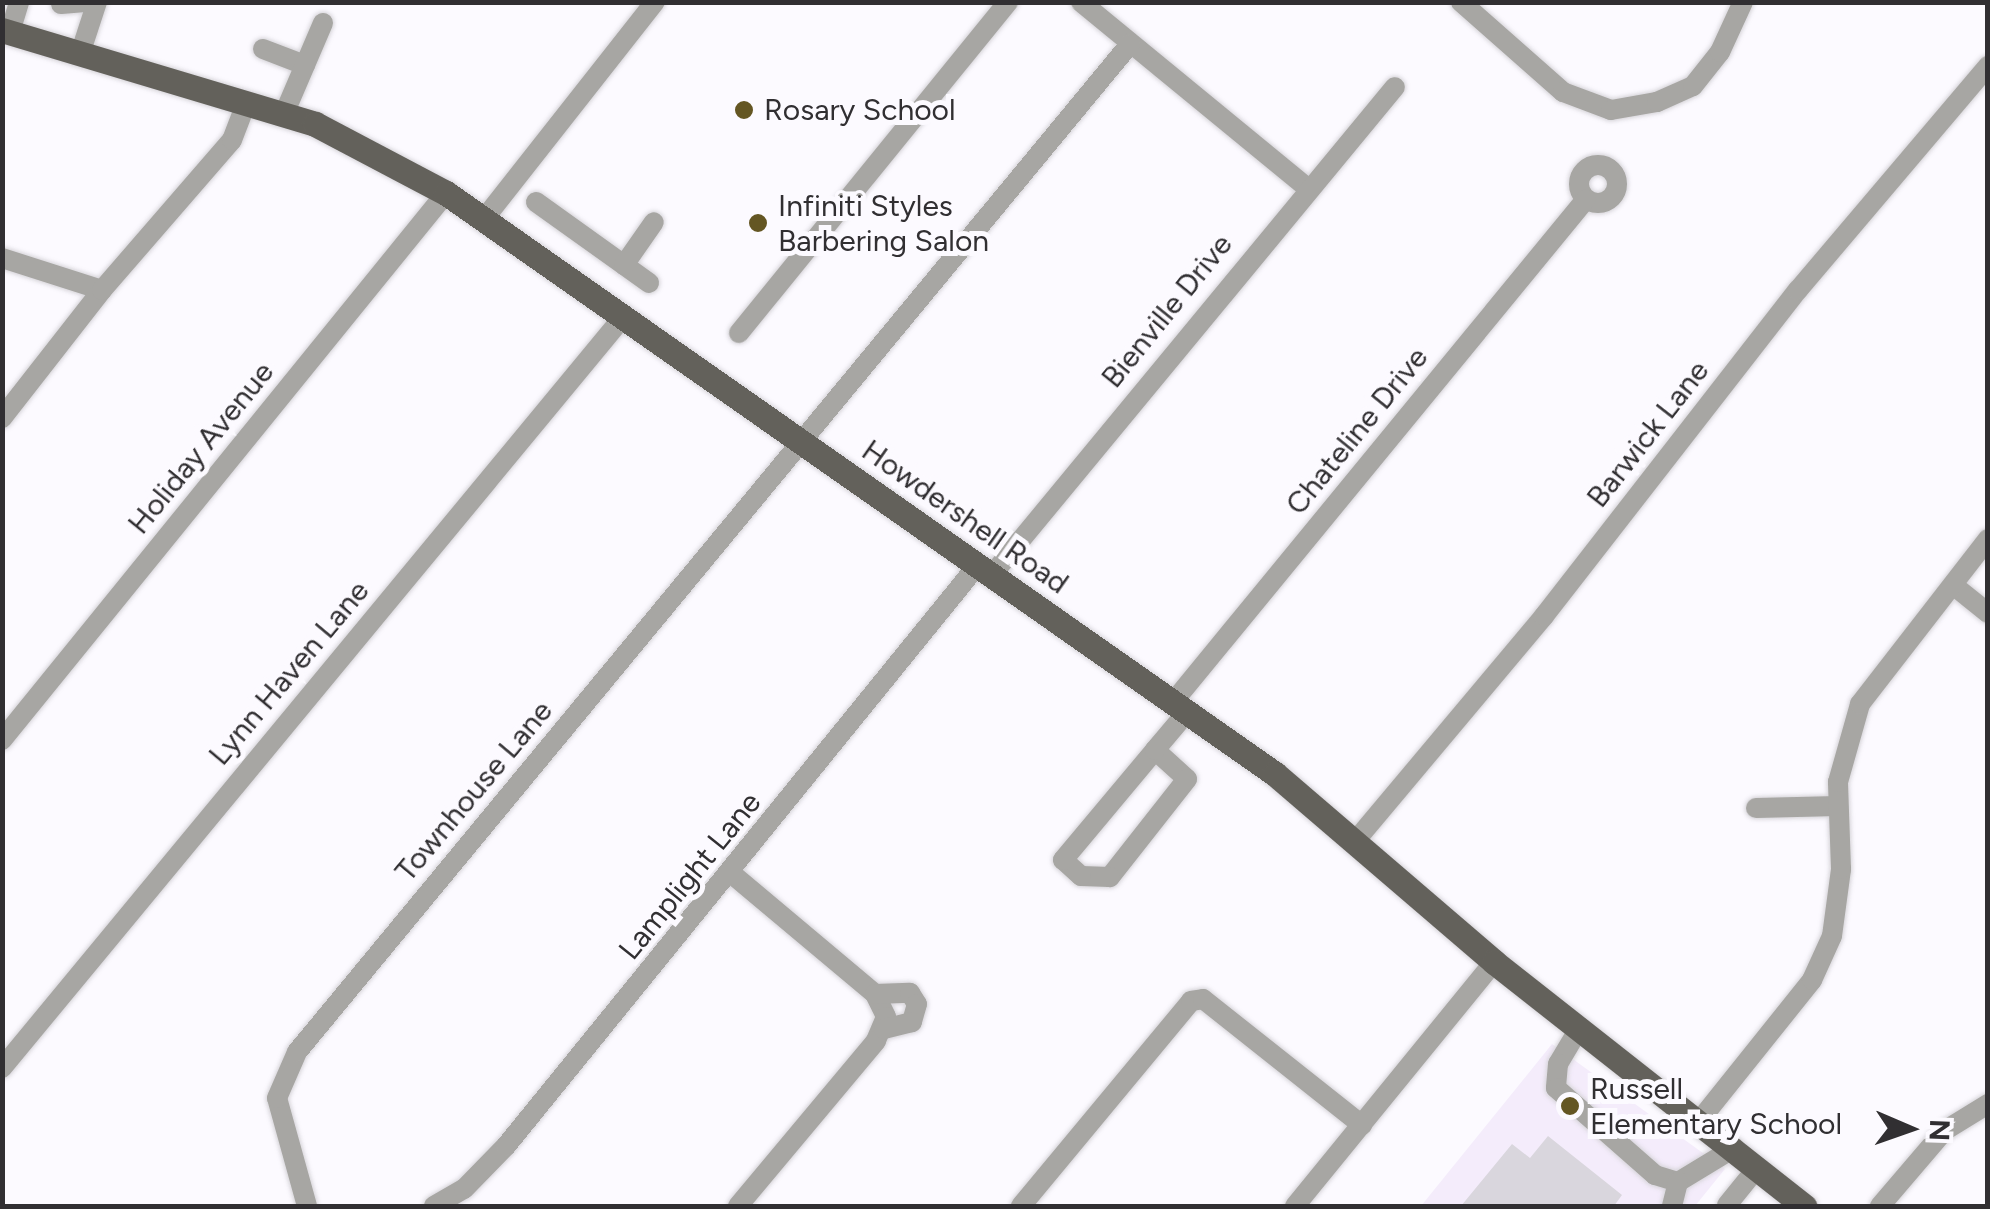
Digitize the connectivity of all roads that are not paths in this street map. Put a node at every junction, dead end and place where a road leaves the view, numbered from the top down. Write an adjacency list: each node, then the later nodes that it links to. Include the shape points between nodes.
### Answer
1 (20, 2): 9 (street)
2 (97, 2): 12 (street)
3 (655, 2): 22 (street)
4 (1008, 2): 29 (street)
5 (1080, 2): 10 (street)
6 (1460, 2): 7 (street, via 1564,92 1611,110 1657,102 1693,86 1720,52)
7 (1743, 2)
8 (323, 23): 13 (street)
9 (6, 31): 12 (main road, Howdershell Road)
10 (1130, 44): 18 (street); 31 (street, Townhouse Lane)
11 (263, 49): 13 (street)
12 (80, 54): 16 (main road, Howdershell Road)
13 (306, 64): 17 (street)
14 (1988, 66): 41 (street, Barwick Lane, via 1798,290 1544,616)
15 (1395, 87): 18 (street, Bienville Drive)
16 (246, 104): 17 (main road, Howdershell Road); 27 (street, via 232,140)
17 (284, 114): 19 (main road, Howdershell Road)
18 (1306, 187): 33 (street, Bienville Drive)
19 (446, 192): 22 (main road, Howdershell Road); 37 (street, Holiday Avenue)
20 (1586, 199): 36 (street, Chateline Drive)
21 (536, 202): 25 (street)
22 (484, 219): 28 (main road, Howdershell Road)
23 (654, 222): 25 (street)
24 (2, 258): 27 (street)
25 (624, 265): 26 (street)
26 (649, 283)
27 (102, 290): 30 (street)
28 (622, 317): 31 (main road, Howdershell Road); 47 (street, Lynn Haven Lane)
29 (739, 333)
30 (2, 418)
31 (804, 445): 33 (main road, Howdershell Road); 54 (street, Townhouse Lane, via 296,1052 277,1098)
32 (1988, 539): 34 (street)
33 (984, 571): 36 (main road, Howdershell Road); 42 (street, Lamplight Lane)
34 (1953, 584): 35 (street); 39 (street, via 1860,704 1845,742)
35 (1988, 614)
36 (1181, 706): 38 (street, Chateline Drive); 41 (main road, Howdershell Road)
37 (2, 740)
38 (1155, 750): 38 (street, Chateline Drive, via 1064,860 1081,876 1110,877 1187,779)
39 (1838, 806): 40 (street); 49 (street, via 1840,892 1824,958 1789,1012)
40 (1756, 808)
41 (1357, 839): 43 (main road, Howdershell Road)
42 (732, 874): 44 (street); 55 (street, Lamplight Lane, via 506,1146 464,1189)
43 (1494, 962): 45 (main road, Howdershell Road); 50 (street)
44 (875, 994): 46 (street, via 884,1005); 46 (street, via 910,993 918,1004 912,1022)
45 (1580, 1027): 49 (main road, Howdershell Road); 53 (street, via 1558,1064 1556,1088 1655,1175)
46 (884, 1028): 56 (street)
47 (2, 1068)
48 (1988, 1104): 62 (street, via 1944,1131)
49 (1700, 1120): 51 (main road, Howdershell Road)
50 (1362, 1125): 57 (street, via 1204,998 1191,1001); 58 (street)
51 (1734, 1148): 52 (main road, Howdershell Road); 53 (street)
52 (1757, 1168): 60 (street); 61 (main road, Howdershell Road)
53 (1678, 1182): 59 (street)
54 (307, 1206)
55 (434, 1206)
56 (738, 1206)
57 (1022, 1206)
58 (1295, 1206)
59 (1672, 1206)
60 (1727, 1206)
61 (1804, 1206)
62 (1880, 1206)

